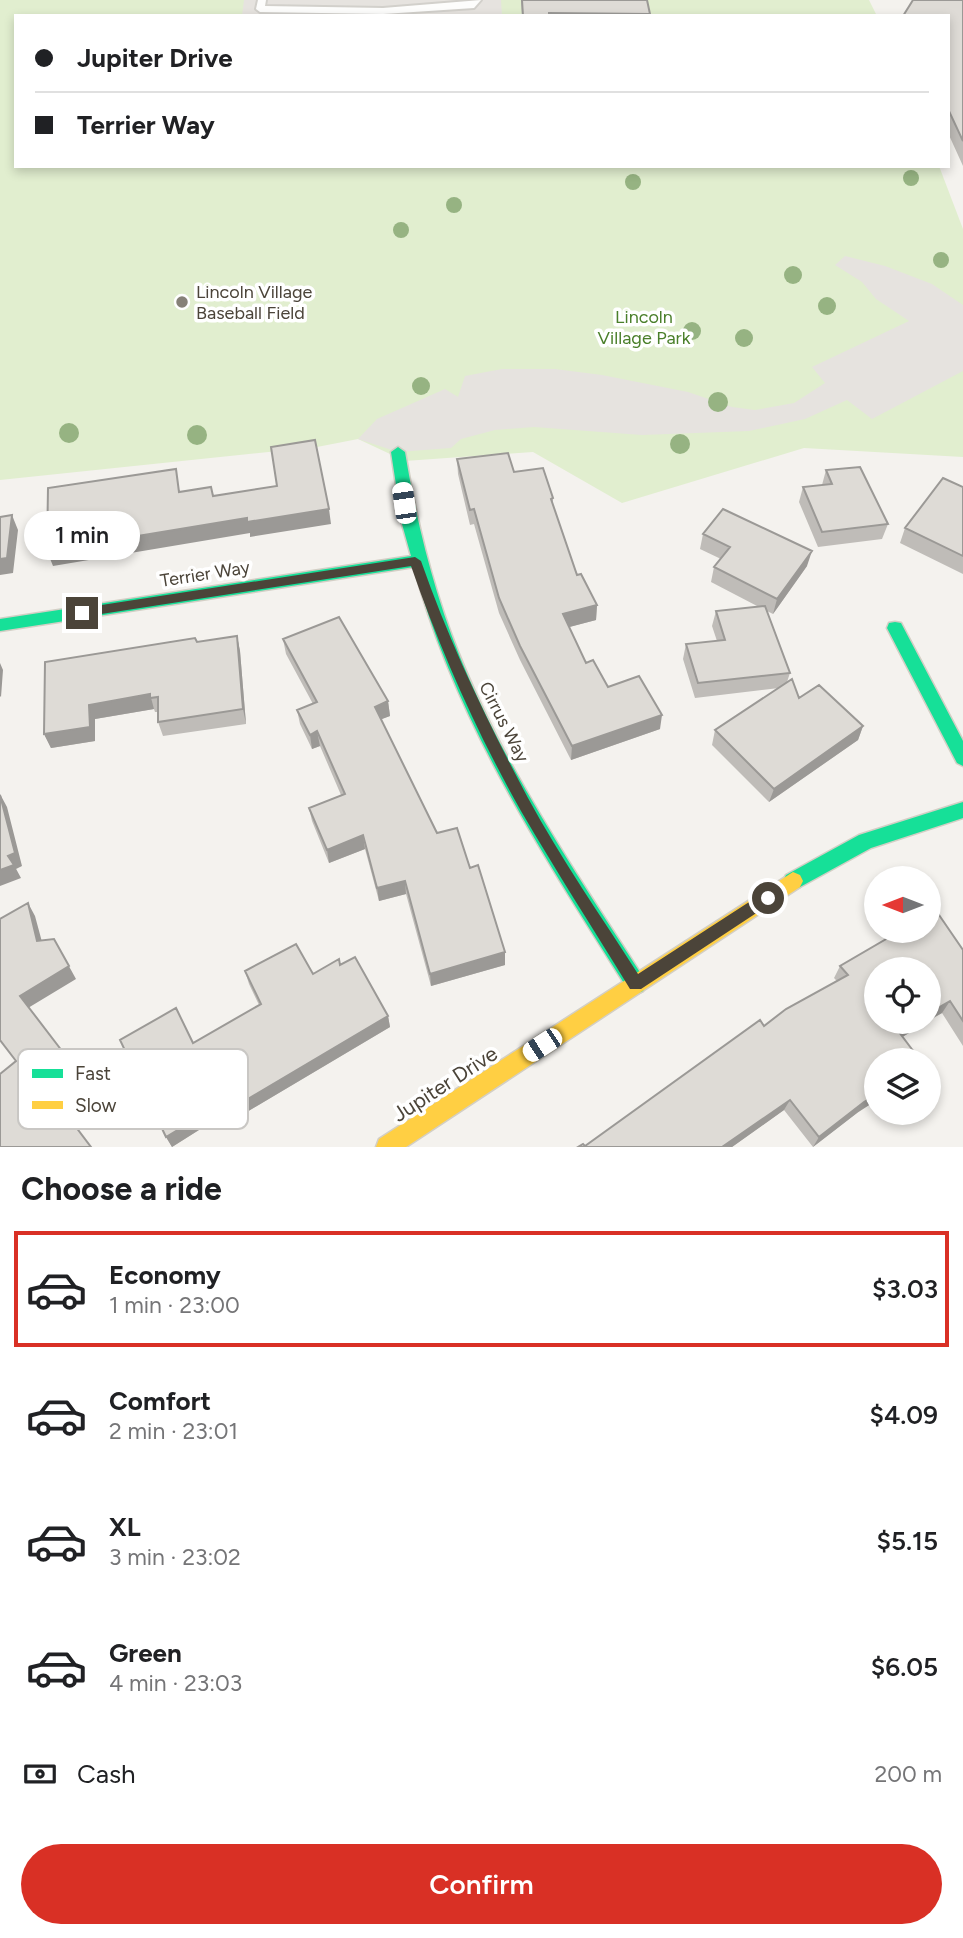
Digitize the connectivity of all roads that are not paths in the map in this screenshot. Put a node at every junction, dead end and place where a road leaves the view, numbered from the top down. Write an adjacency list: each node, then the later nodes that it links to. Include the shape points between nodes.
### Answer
1 (261, 0): 2 (lane, via 260,9 383,11 474,5)
2 (477, 0)
3 (398, 453): 4 (street, Cirrus Way)
4 (415, 561): 5 (street, Terrier Way); 9 (street, Cirrus Way, via 463,684 525,805)
5 (0, 625)
6 (895, 628): 7 (street)
7 (963, 758)
8 (963, 810): 9 (street, Jupiter Drive, via 866,841 790,883)
9 (636, 984): 10 (street, Jupiter Drive)
10 (387, 1147)

